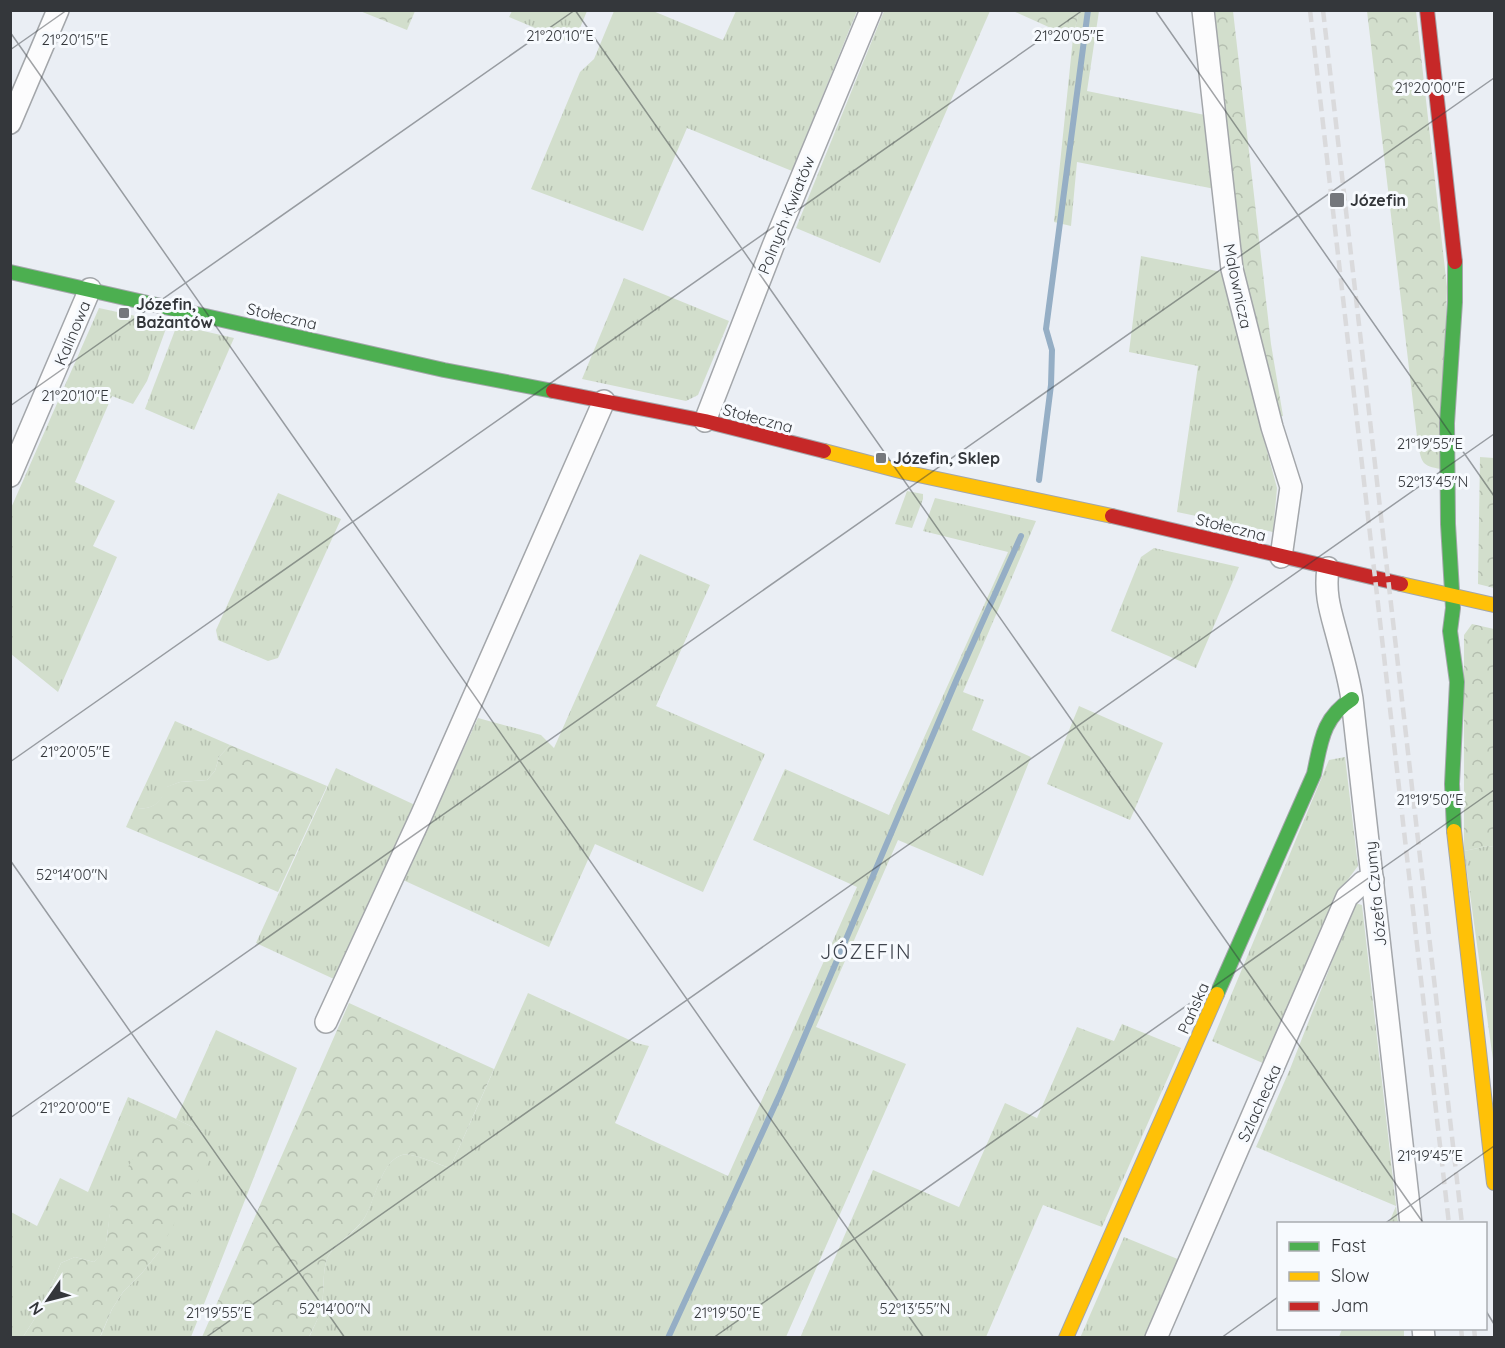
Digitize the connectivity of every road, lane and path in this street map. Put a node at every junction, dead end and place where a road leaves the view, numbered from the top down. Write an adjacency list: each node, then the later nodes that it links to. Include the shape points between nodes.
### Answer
1 (58, 10): 5 (street)
2 (871, 10): 9 (street, Polnych Kwiatów)
3 (1203, 10): 11 (street, Malownicza, via 1232,269 1291,487)
4 (1426, 10): 13 (street, via 1455,252 1447,423)
5 (10, 123)
6 (10, 272): 7 (street, Stołeczna)
7 (90, 289): 8 (street, Stołeczna, via 444,370); 10 (street, Kalinowa)
8 (604, 401): 9 (street, Stołeczna); 17 (street)
9 (705, 421): 11 (street, Stołeczna, via 904,472 1148,523)
10 (10, 476)
11 (1281, 556): 12 (street, Stołeczna)
12 (1328, 568): 13 (street, Stołeczna); 15 (street, Józefa Czumy, via 1326,596)
13 (1452, 595): 14 (street, Stołeczna); 18 (street, via 1450,631 1457,682 1452,784 1454,842)
14 (1494, 605)
15 (1352, 699): 16 (street, Józefa Czumy); 21 (street, Pańska, via 1333,711 1327,722 1314,774)
16 (1373, 880): 20 (street, Józefa Czumy); 22 (street, Szlachecka, via 1363,882 1347,897)
17 (326, 1022)
18 (1489, 1085): 19 (street)
19 (1494, 1183)
20 (1411, 1222)
21 (1066, 1338)
22 (1156, 1338)

